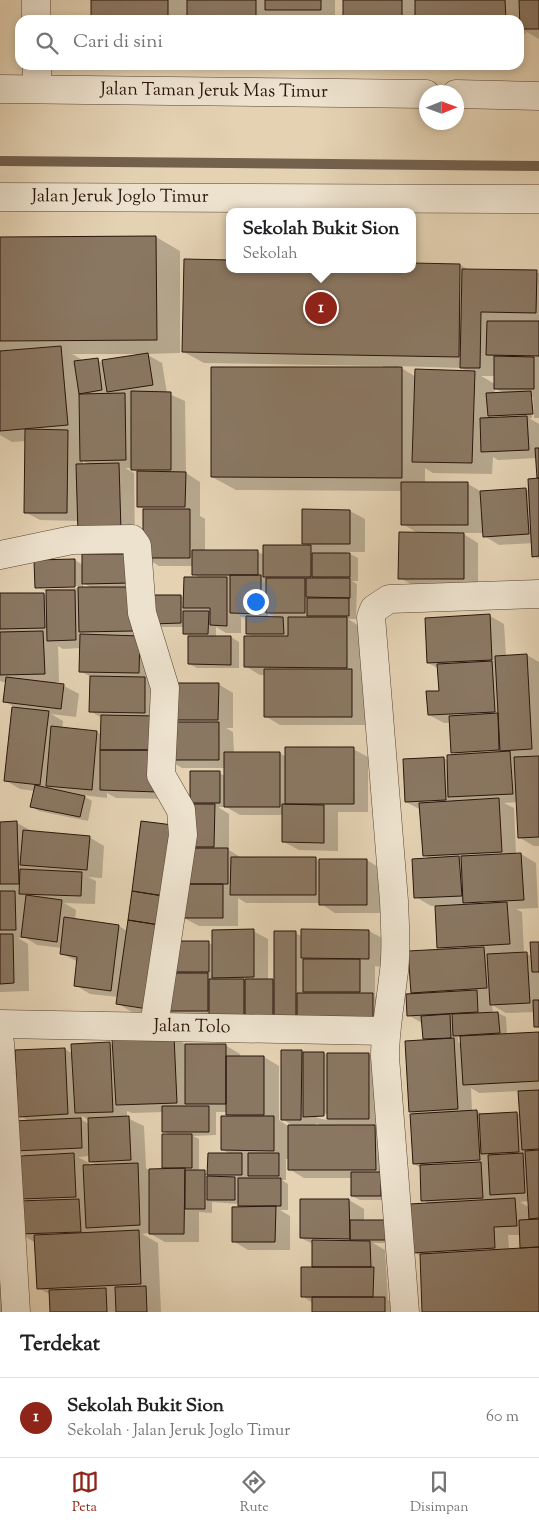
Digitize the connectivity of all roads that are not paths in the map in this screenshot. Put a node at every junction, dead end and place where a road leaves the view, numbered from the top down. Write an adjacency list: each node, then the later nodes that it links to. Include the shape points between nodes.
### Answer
1 (36, 0): 2 (street)
2 (36, 15)
3 (37, 77): 4 (street, Jalan Taman Jeruk Mas Timur); 5 (street, Jalan Taman Jeruk Mas Timur)
4 (0, 89)
5 (419, 94)
6 (464, 94): 7 (street)
7 (539, 96)
8 (0, 198): 9 (street, Jalan Jeruk Joglo Timur)
9 (539, 199)
10 (0, 555): 13 (street, via 72,540 132,539 137,546 142,613 165,688 161,775 181,810 183,835)
11 (539, 594): 14 (street, via 389,599 374,609 371,617 396,943)
12 (0, 1024): 13 (street, Jalan Tolo)
13 (154, 1026): 14 (street, Jalan Tolo)
14 (385, 1031): 17 (street)
15 (0, 1043): 16 (street)
16 (16, 1312)
17 (405, 1312)

